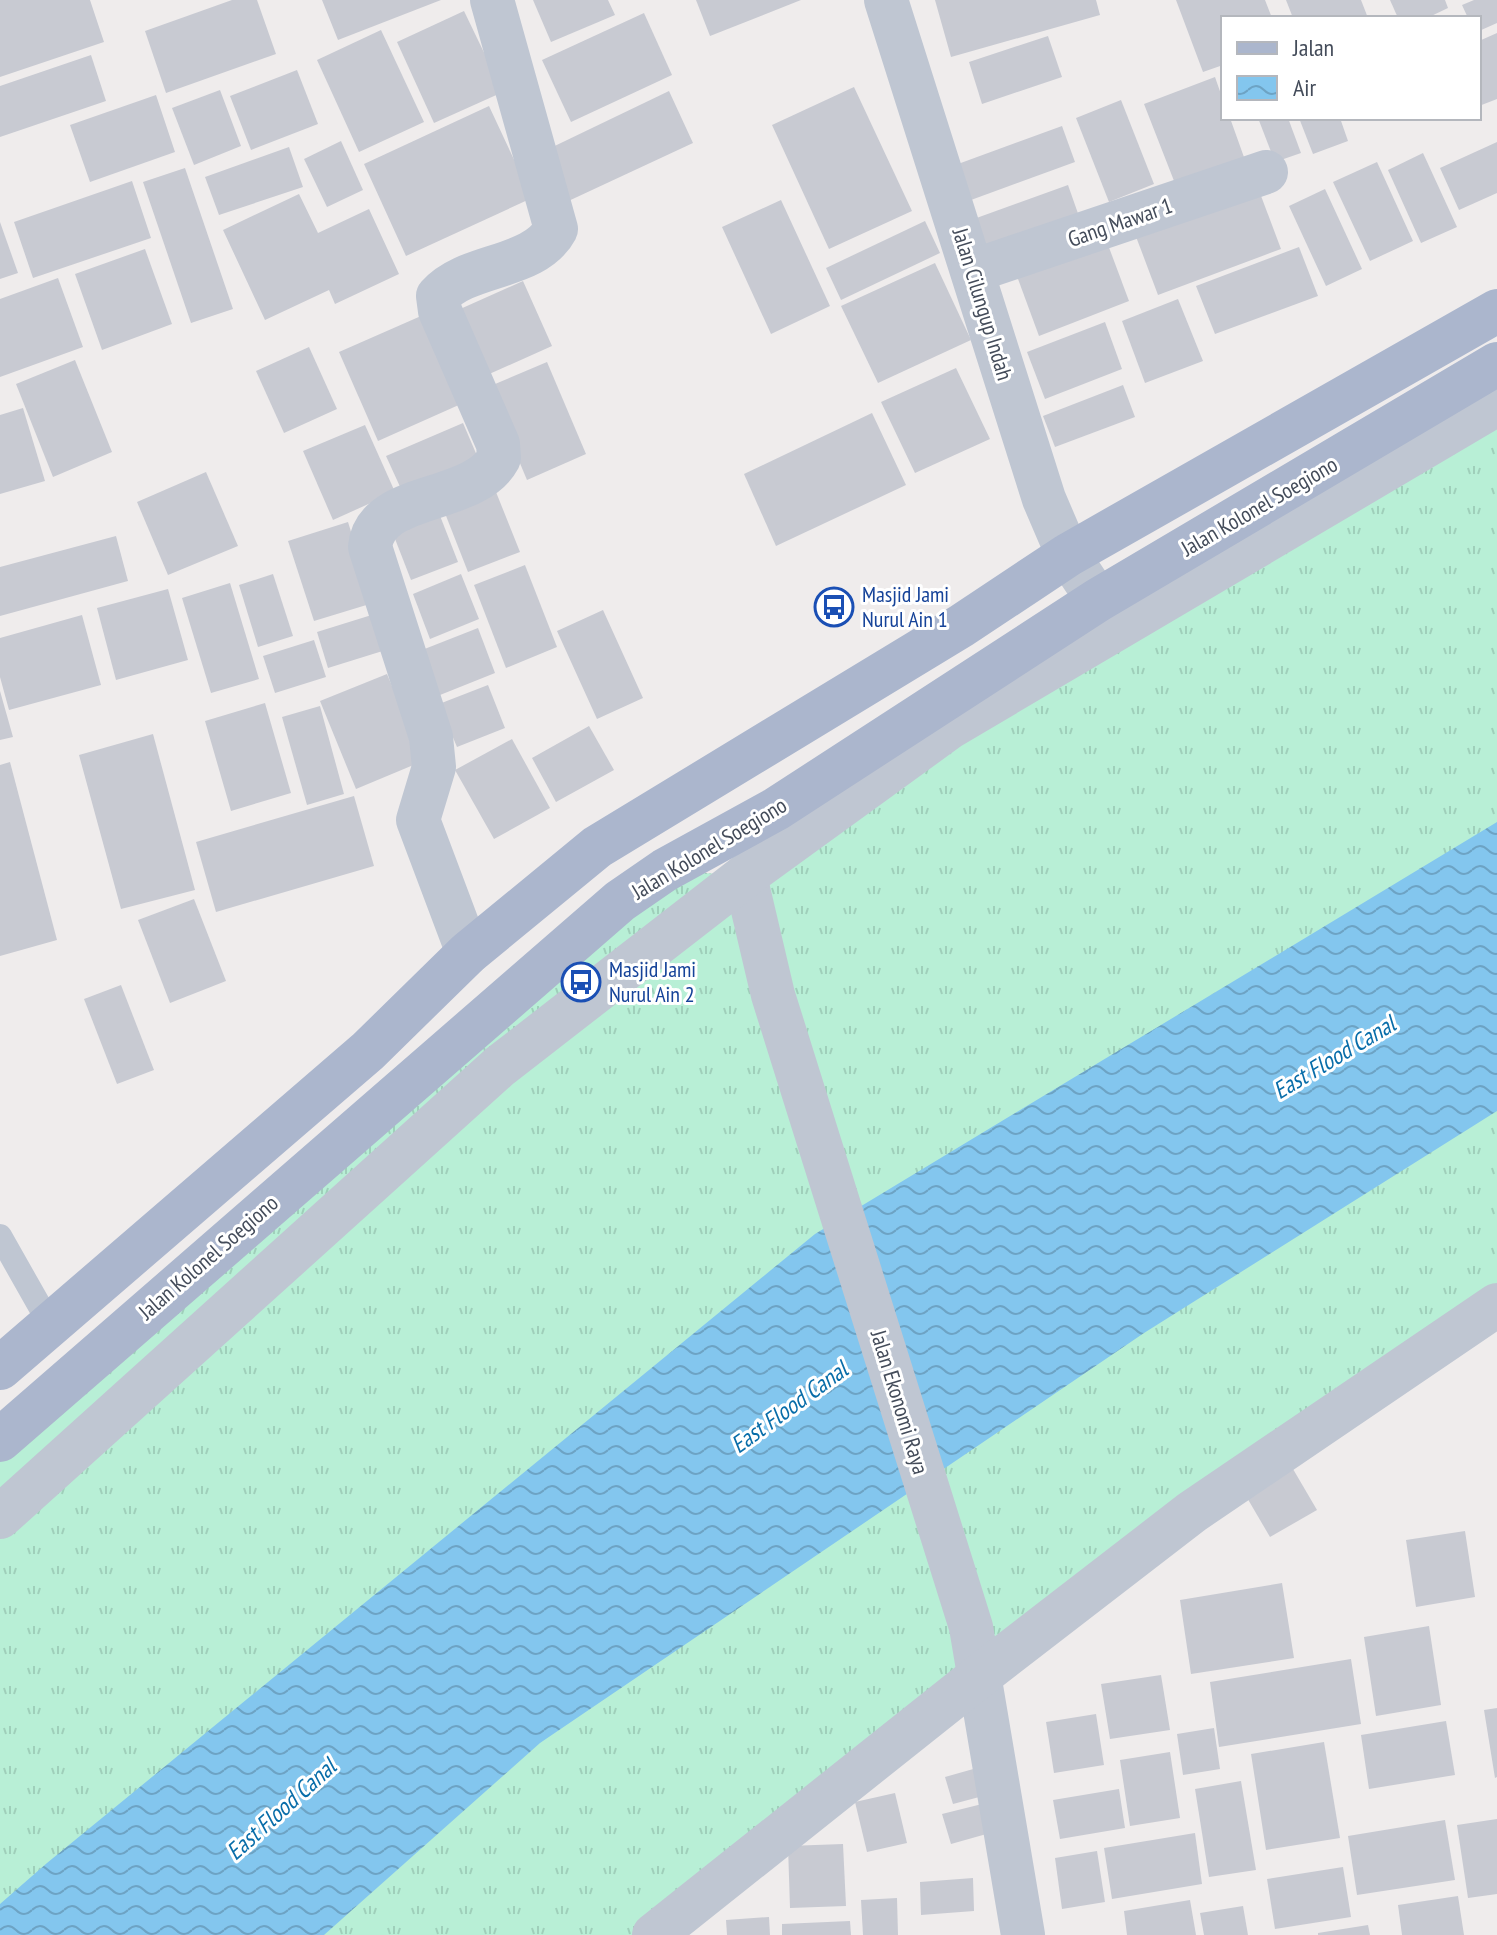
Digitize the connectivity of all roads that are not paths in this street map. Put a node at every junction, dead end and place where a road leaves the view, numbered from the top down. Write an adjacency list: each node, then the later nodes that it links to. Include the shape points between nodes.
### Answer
1 (492, 0): 13 (street, via 556,229 542,247 465,278 438,296 499,458 488,475 389,514 371,533 370,547 431,737 434,767 418,820)
2 (886, 0): 4 (street, Jalan Cilungup Indah)
3 (1266, 172): 4 (street, Gang Mawar 1)
4 (973, 271): 8 (street, Jalan Cilungup Indah, via 1044,499)
5 (1497, 311): 8 (main road)
6 (1497, 364): 9 (main road, Jalan Kolonel Soegiono)
7 (1497, 404): 12 (street, via 950,727)
8 (1068, 555): 9 (street, Jalan Cilungup Indah); 13 (main road, via 597,847)
9 (1098, 600): 10 (main road, Jalan Kolonel Soegiono)
10 (776, 809): 11 (main road, Jalan Kolonel Soegiono); 12 (street, via 774,844)
11 (665, 870): 12 (street); 18 (main road, Jalan Kolonel Soegiono, via 620,901)
12 (745, 876): 19 (street, via 500,1066); 20 (street, Jalan Ekonomi Raya, via 773,995)
13 (468, 953): 16 (main road, via 368,1051)
14 (0, 1236): 16 (lane)
15 (1497, 1305): 20 (street, via 1192,1512)
16 (51, 1326): 17 (main road)
17 (0, 1368)
18 (0, 1440)
19 (0, 1517)
20 (982, 1674): 21 (street); 22 (street, Jalan Ekonomi Raya)
21 (654, 1935)
22 (1023, 1935)

